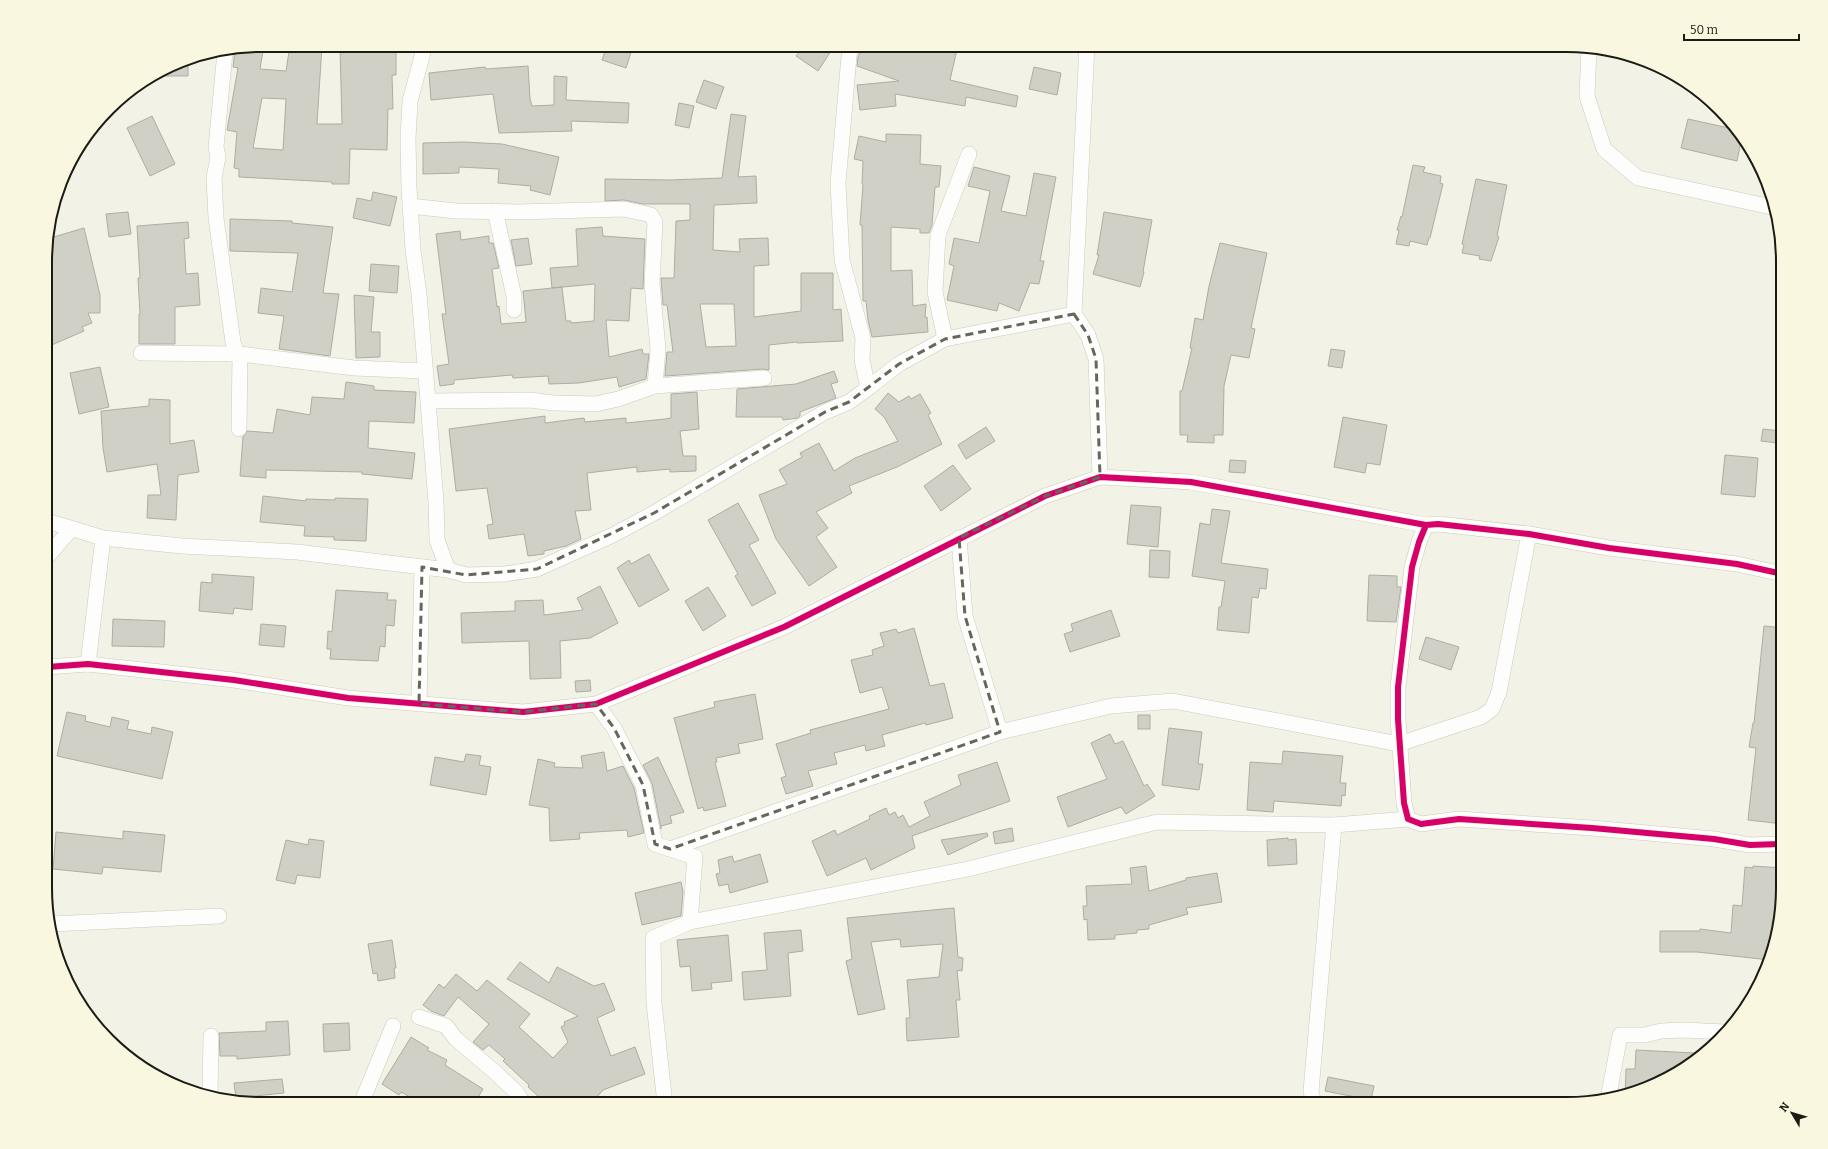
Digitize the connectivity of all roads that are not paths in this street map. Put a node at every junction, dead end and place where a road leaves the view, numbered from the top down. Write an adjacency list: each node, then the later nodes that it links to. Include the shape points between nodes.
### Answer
1 (423, 52): 7 (street, via 410,101)
2 (849, 52): 18 (street, via 838,183 842,260 863,338 862,360)
3 (1087, 52): 11 (street)
4 (1589, 53): 8 (street, via 1587,96 1604,150 1638,178)
5 (225, 55): 14 (street, via 216,147 218,157 214,178 216,218 233,342)
6 (969, 154): 12 (street, via 938,235 935,292)
7 (410, 206): 9 (street, via 456,211); 15 (street)
8 (1769, 206)
9 (495, 211): 10 (street, via 514,296); 17 (street, via 624,209 651,215 655,222 652,284 658,349)
10 (514, 310)
11 (1074, 314): 12 (street); 21 (street, via 1088,335 1096,359)
12 (946, 339): 18 (street, via 899,364)
13 (141, 353): 14 (street)
14 (240, 354): 15 (street, via 354,368); 20 (street)
15 (425, 371): 19 (street)
16 (764, 378): 17 (street)
17 (655, 386): 19 (street, via 596,404 530,400)
18 (868, 388): 30 (street, via 849,402 825,412 654,513 613,535 537,569 505,574 466,575)
19 (428, 401): 30 (street, via 437,540)
20 (239, 429)
21 (1100, 477): 23 (street, via 1191,482); 27 (street, via 1045,496)
22 (52, 523): 24 (street)
23 (1426, 525): 25 (street, via 1438,524); 37 (street, via 1412,567 1398,687)
24 (71, 529): 26 (street); 28 (street)
25 (1529, 534): 31 (street, via 1609,548 1737,564); 37 (street, via 1499,692 1492,709 1481,718)
26 (103, 538): 29 (street, via 182,546 297,552); 32 (street)
27 (959, 538): 35 (street, via 784,627); 36 (street, via 965,616)
28 (52, 551)
29 (422, 567): 30 (street); 34 (street)
30 (448, 570)
31 (1776, 573)
32 (88, 664): 33 (street); 34 (street, via 234,680 348,698)
33 (52, 667)
34 (419, 704): 35 (street, via 523,712)
35 (596, 704): 41 (street, via 614,728 643,785 655,844)
36 (1000, 732): 37 (street, via 1111,706 1173,701); 41 (street)
37 (1399, 744): 38 (street, via 1404,803)
38 (1408, 819): 39 (street); 40 (street, via 1421,824 1459,819 1592,828 1714,839 1750,845)
39 (1334, 825): 43 (street, via 1158,822 968,869); 54 (street)
40 (1776, 844)
41 (670, 849): 43 (street, via 695,857)
42 (219, 916): 44 (street)
43 (690, 922): 53 (street, via 653,938 654,1003)
44 (55, 924)
45 (419, 1017): 52 (street, via 446,1026 456,1039)
46 (393, 1026): 51 (street)
47 (1719, 1032): 50 (street, via 1683,1030 1620,1035)
48 (211, 1036): 49 (street)
49 (210, 1091)
50 (1609, 1093)
51 (369, 1097)
52 (519, 1097)
53 (664, 1097)
54 (1312, 1097)

